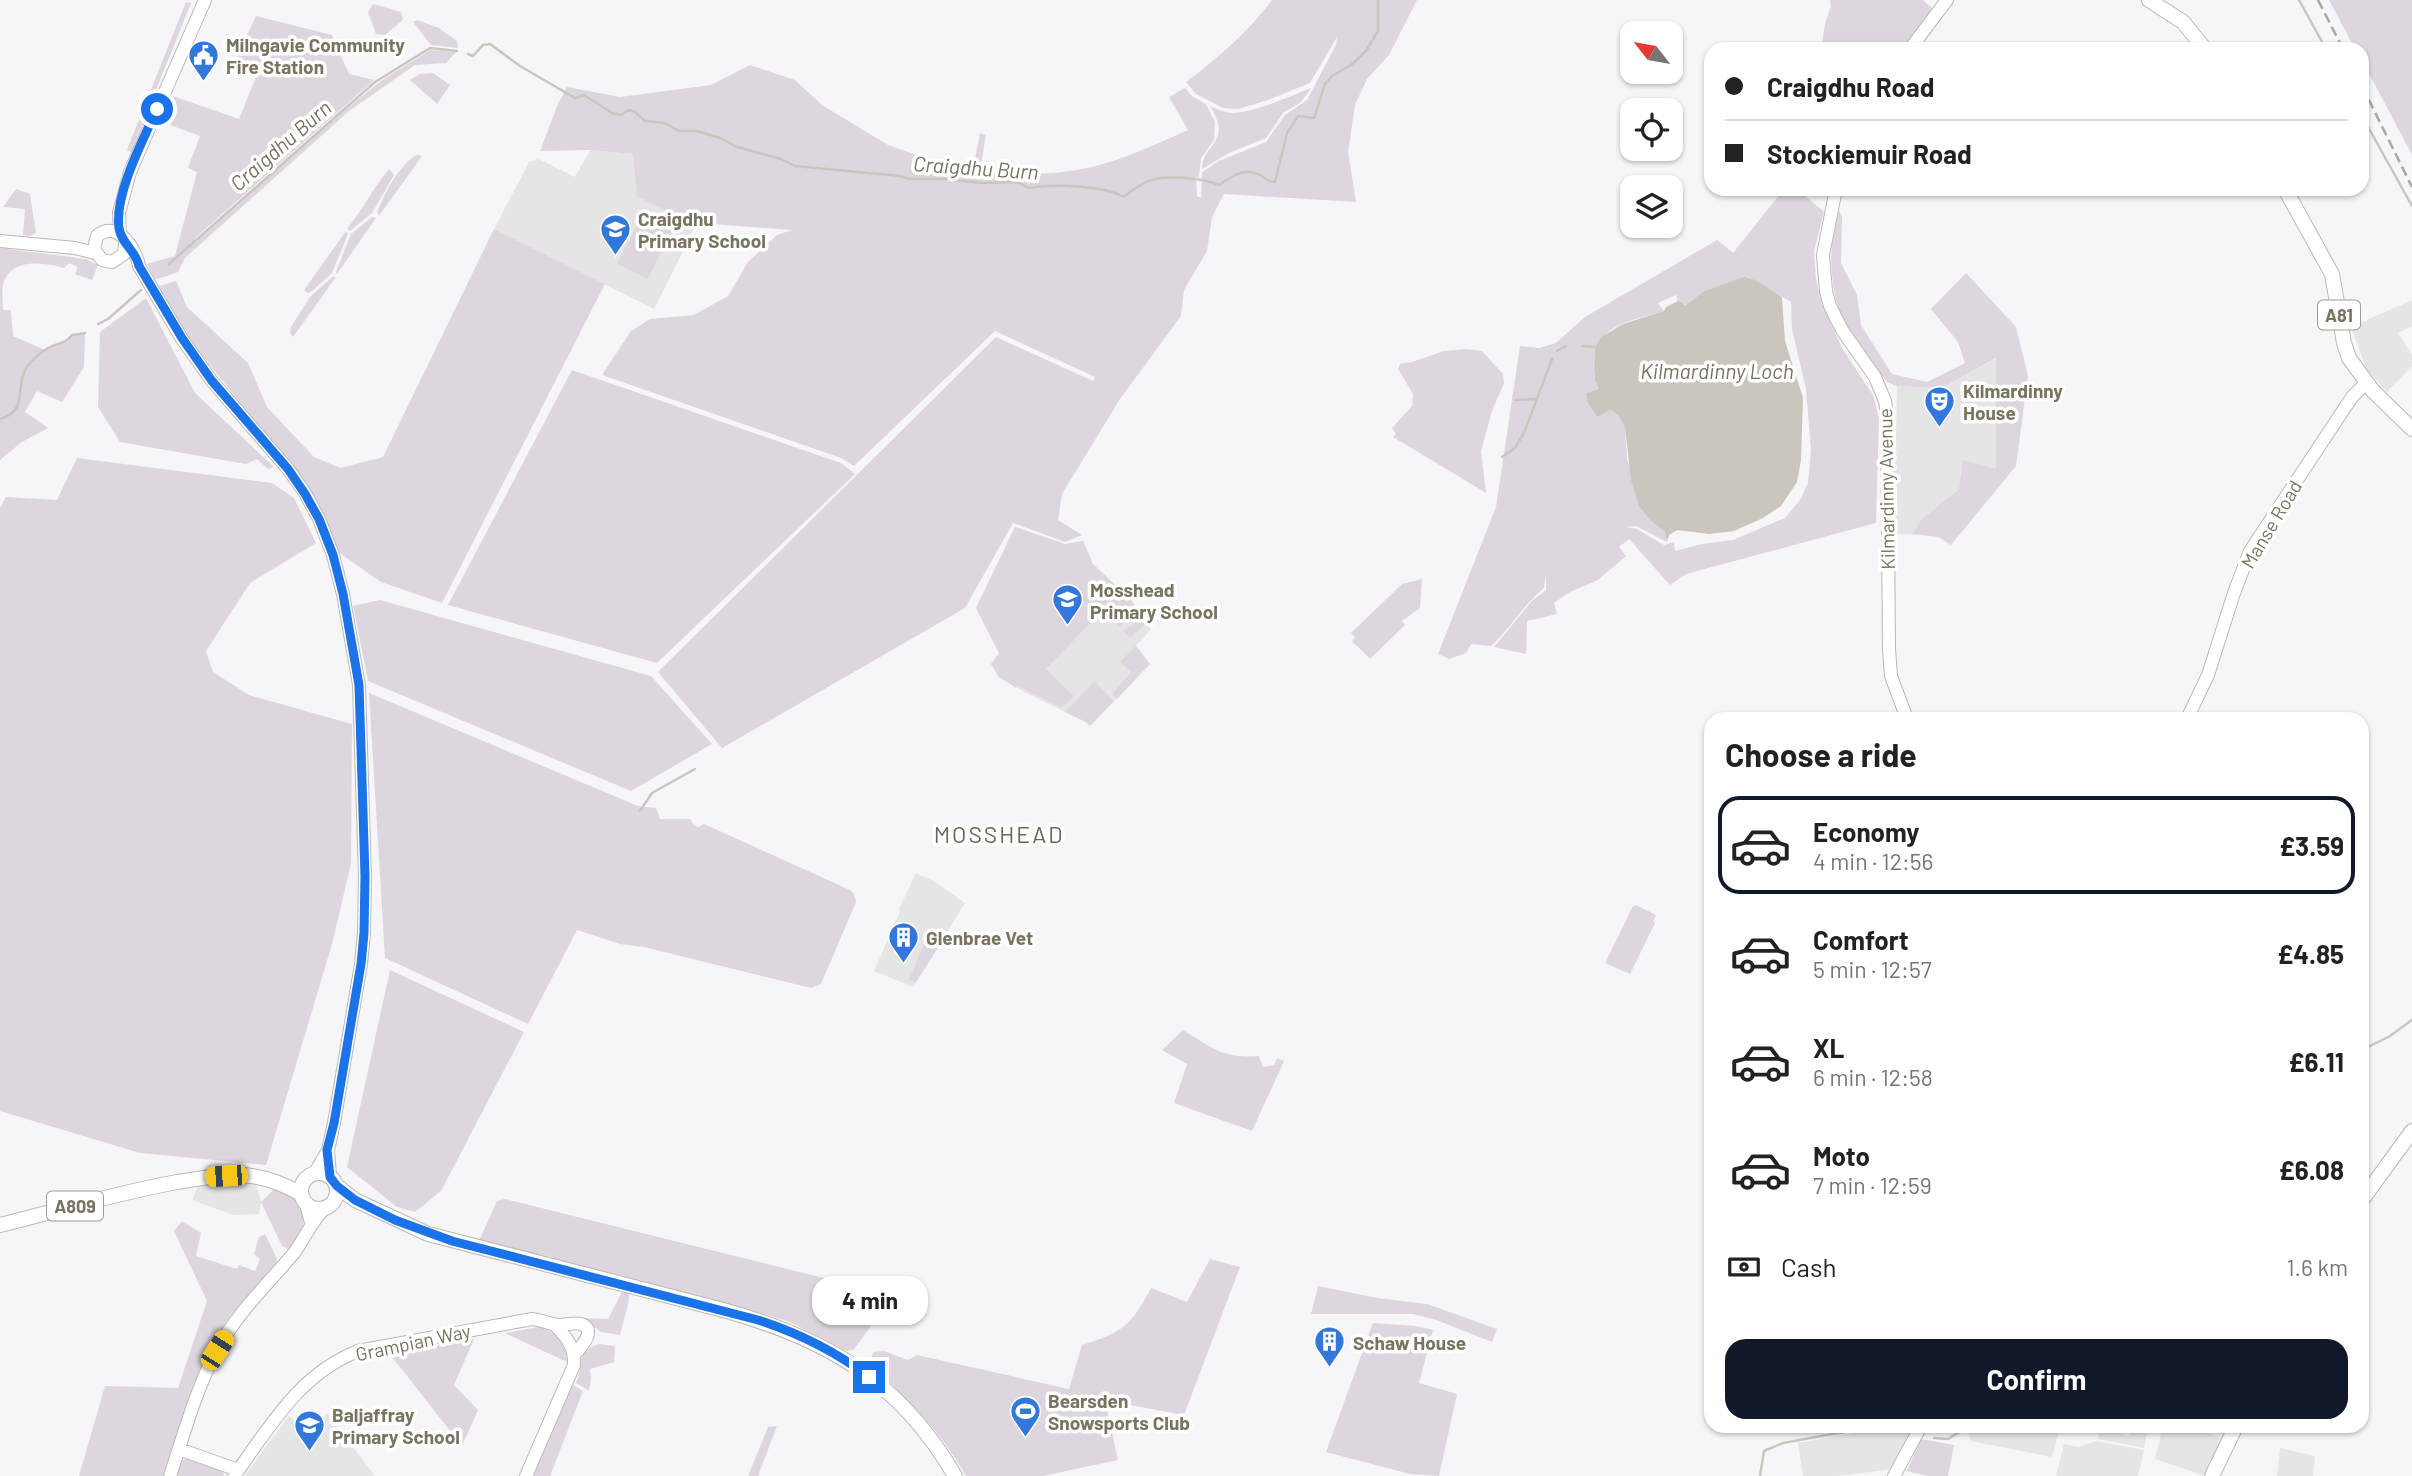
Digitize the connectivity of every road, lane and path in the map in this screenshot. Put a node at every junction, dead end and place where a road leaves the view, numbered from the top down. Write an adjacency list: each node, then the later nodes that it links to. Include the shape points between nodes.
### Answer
1 (205, 0): 8 (main road, via 138,153)
2 (1947, 0): 4 (main road)
3 (2149, 0): 5 (main road, via 2183,22)
4 (1915, 42)
5 (2199, 42)
6 (1835, 196): 17 (main road, Kilmardinny Avenue, via 1823,255 1826,291 1835,318 1875,377 1885,401 1889,649 1891,676)
7 (2289, 196): 15 (main road, A81, via 2329,267 2344,343)
8 (119, 213): 9 (main road); 10 (main road)
9 (105, 230): 10 (main road); 12 (main road)
10 (122, 238): 13 (main road, via 125,248); 14 (main road)
11 (0, 241): 12 (main road)
12 (95, 247): 13 (main road, via 105,261)
13 (120, 258): 14 (main road)
14 (139, 266): 20 (main road, via 223,395 305,494 333,555 345,604 360,705 364,933)
15 (2366, 383): 16 (main road, A81); 18 (main road, Manse Road, via 2352,397 2250,551 2208,675)
16 (2412, 429)
17 (1904, 712)
18 (2190, 712)
19 (2412, 1131): 23 (main road)
20 (327, 1150): 21 (main road); 22 (main road)
21 (333, 1181): 22 (main road); 24 (main road); 25 (main road, via 336,1198)
22 (307, 1188): 25 (main road, via 314,1209); 26 (main road); 27 (main road, A809, via 241,1175 211,1177 149,1187)
23 (2369, 1189)
24 (355, 1200): 25 (main road); 34 (main road, via 428,1234 735,1313 809,1339 884,1388 922,1426)
25 (328, 1206): 26 (main road)
26 (311, 1223): 30 (main road, via 299,1247 217,1350)
27 (0, 1225)
28 (1917, 1433): 35 (main road)
29 (2233, 1433): 36 (main road)
30 (179, 1449): 31 (main road, Grampian Way); 32 (main road)
31 (236, 1473): 33 (main road, Grampian Way, via 301,1387 346,1356 368,1348 532,1319 555,1325 573,1341 572,1373)
32 (170, 1476)
33 (526, 1476)
34 (956, 1476)
35 (1894, 1476)
36 (2212, 1476)

